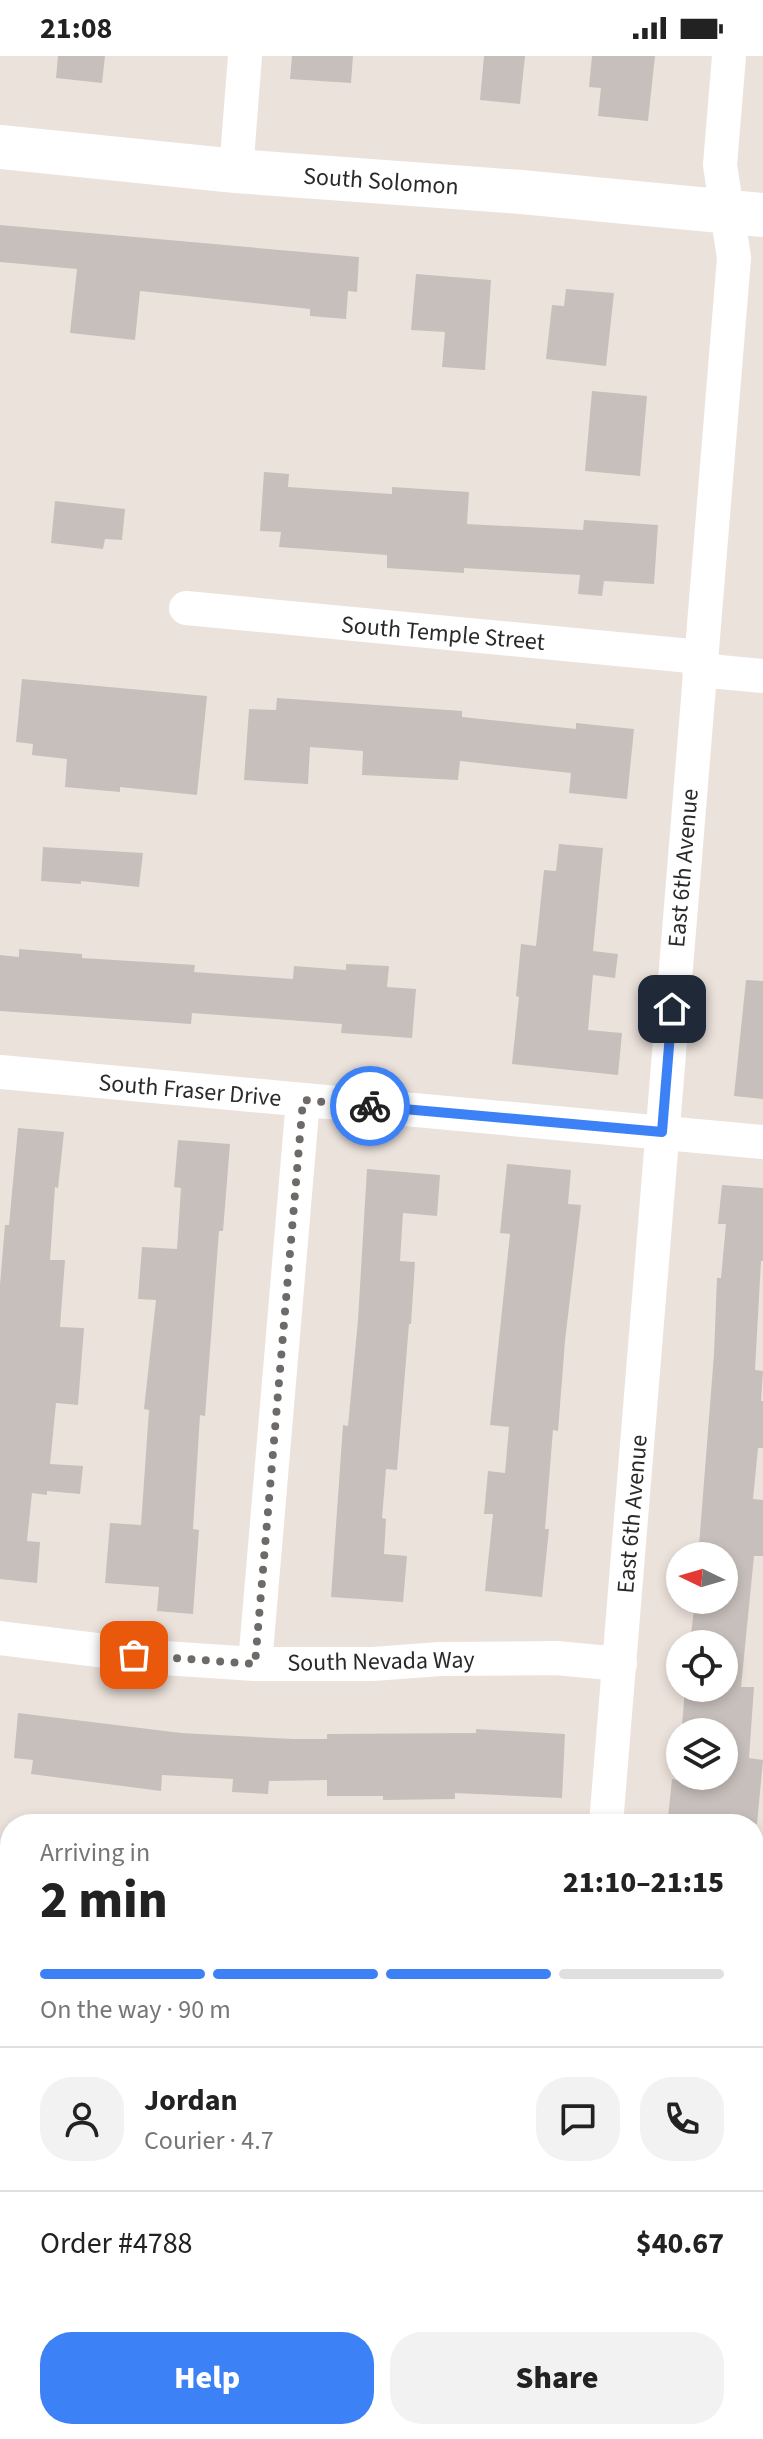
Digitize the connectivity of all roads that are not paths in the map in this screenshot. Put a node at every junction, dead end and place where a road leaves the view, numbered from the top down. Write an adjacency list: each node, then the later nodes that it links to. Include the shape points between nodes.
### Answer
1 (245, 56): 4 (street)
2 (729, 56): 5 (street, East 6th Avenue, via 720,165)
3 (0, 147): 4 (street, South Solomon)
4 (236, 171): 5 (street, South Solomon)
5 (745, 214): 7 (street, East 6th Avenue, via 734,258)
6 (186, 608): 7 (street, South Temple Street)
7 (700, 664): 8 (street, South Temple Street); 11 (street, East 6th Avenue)
8 (763, 676)
9 (0, 1072): 10 (street, South Fraser Drive)
10 (303, 1100): 11 (street, South Fraser Drive); 14 (street)
11 (662, 1132): 12 (street, South Fraser Drive); 15 (street, East 6th Avenue)
12 (763, 1142)
13 (0, 1638): 14 (street, South Nevada Way)
14 (255, 1664): 15 (street, South Nevada Way, via 528,1658)
15 (620, 1664): 16 (street, East 6th Avenue)
16 (607, 1814)

